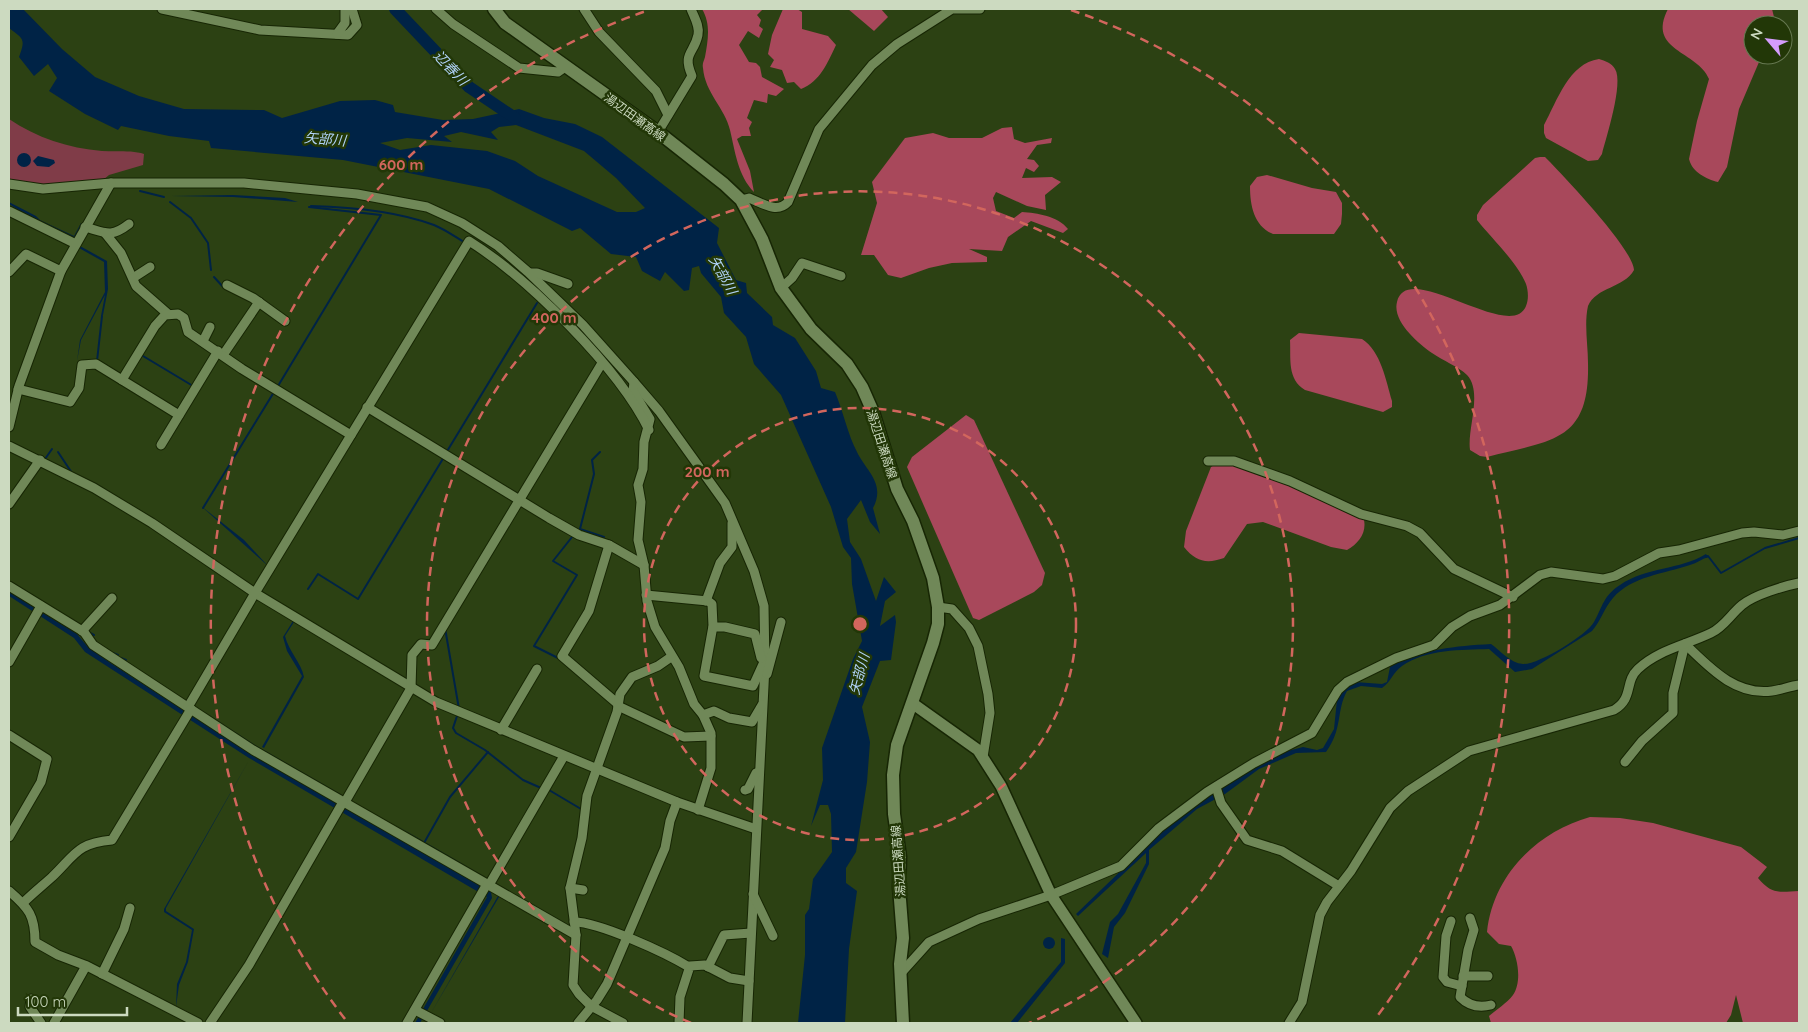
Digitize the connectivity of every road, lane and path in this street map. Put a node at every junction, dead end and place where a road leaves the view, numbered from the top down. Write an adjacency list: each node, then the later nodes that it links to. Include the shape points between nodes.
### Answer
1 (162, 9): 9 (street, via 260,30)
2 (345, 9): 9 (street, via 345,23)
3 (352, 9): 9 (street, via 357,26 355,30 348,35)
4 (436, 9): 10 (street, via 453,24 520,68 558,72)
5 (494, 9): 10 (main road, 湯辺田瀬高線, via 506,23)
6 (584, 9): 11 (street, via 599,32 656,91)
7 (691, 9): 11 (street, via 698,26 698,35 687,58 692,76)
8 (980, 9): 15 (street, via 952,9 897,44 872,65 819,130 784,206 772,208 749,198)
9 (337, 34)
10 (565, 67): 12 (main road, 湯辺田瀬高線)
11 (668, 116): 12 (street)
12 (658, 132): 15 (main road, 湯辺田瀬高線)
13 (111, 183): 14 (street, via 43,189); 18 (street); 24 (street, via 244,183 416,203 443,212 462,223 498,246)
14 (9, 184)
15 (740, 200): 29 (main road, 湯辺田瀬高線, via 762,239)
16 (9, 211): 20 (street)
17 (129, 224): 19 (street, via 117,233)
18 (85, 227): 19 (street); 20 (street)
19 (106, 233): 26 (street, via 121,253)
20 (76, 244): 22 (street)
21 (150, 267): 26 (street)
22 (62, 271): 23 (street, via 26,254); 39 (street)
23 (9, 272)
24 (530, 273): 27 (street); 38 (street)
25 (842, 276): 29 (street, via 802,263)
26 (132, 278): 31 (street, via 136,286)
27 (568, 284)
28 (227, 285): 30 (street)
29 (781, 288): 62 (main road, 湯辺田瀬高線, via 811,329 847,364 862,387 897,488 913,520)
30 (259, 302): 32 (street); 35 (street)
31 (168, 314): 34 (street, via 181,315 188,332); 37 (street, via 155,326)
32 (285, 321)
33 (210, 327): 34 (street)
34 (203, 341): 35 (street)
35 (220, 353): 41 (street); 44 (street)
36 (602, 364): 40 (street, via 529,287 504,265 468,241); 43 (street, via 623,387); 49 (street)
37 (122, 380): 39 (street, via 96,364 82,365 79,388 70,402); 41 (street)
38 (634, 382): 43 (street, via 633,391 650,419); 51 (street, via 660,411 725,503)
39 (18, 389): 42 (street)
40 (368, 407): 44 (street); 49 (street)
41 (179, 415): 46 (street)
42 (9, 427)
43 (649, 430): 54 (street, via 644,442 643,469 638,485 641,502 638,540)
44 (351, 435): 57 (street)
45 (9, 446): 47 (street)
46 (160, 446)
47 (40, 460): 50 (street); 57 (street, via 152,523)
48 (1208, 461): 59 (street, via 1234,461 1290,481 1361,514 1407,526 1420,533 1454,569)
49 (520, 499): 53 (street, via 579,535); 74 (street, via 432,645 421,644 412,656)
50 (9, 504)
51 (733, 522): 61 (street, via 730,527 732,547 720,563); 70 (street, via 754,571 764,606)
52 (1799, 531): 59 (street, via 1783,535 1742,533 1659,553 1603,579 1551,572 1527,582)
53 (609, 545): 54 (street); 77 (street, via 589,611 562,656)
54 (644, 565): 58 (street)
55 (1799, 583): 67 (street, via 1783,586 1743,604 1712,633)
56 (9, 586): 63 (street)
57 (255, 593): 74 (street); 78 (street)
58 (646, 595): 61 (street); 68 (street, via 655,628)
59 (1513, 597): 88 (street, via 1452,627 1434,645 1396,658 1347,682 1338,690 1312,733 1254,763)
60 (112, 598): 66 (street)
61 (706, 601): 65 (street, via 712,604)
62 (938, 607): 76 (main road, 湯辺田瀬高線, via 938,624); 84 (street, via 952,609 978,646 990,713)
63 (39, 610): 66 (street); 69 (street)
64 (781, 622): 72 (street)
65 (713, 627): 70 (street, via 735,628 755,634); 70 (street, via 704,676 753,686)
66 (82, 631): 78 (street, via 94,645)
67 (1685, 644): 73 (street, via 1715,673 1733,684 1772,692); 85 (street, via 1673,693 1673,713 1642,741); 95 (street, via 1661,653 1636,671 1627,698 1614,710 1469,752 1408,791 1390,808)
68 (671, 657): 77 (street, via 632,677 620,694); 79 (street, via 686,681 694,704)
69 (9, 662)
70 (764, 662): 72 (street)
71 (537, 668): 80 (street)
72 (765, 679): 75 (street)
73 (1799, 685)
74 (411, 688): 80 (street); 91 (street)
75 (763, 702): 79 (street, via 752,722 729,718 714,711); 87 (street)
76 (912, 703): 84 (street, via 965,739); 116 (main road, 湯辺田瀬高線, via 897,745 893,775 900,857)
77 (618, 705): 82 (street, via 684,737); 86 (street)
78 (190, 708): 91 (street); 102 (street, via 112,840 95,841 74,851)
79 (703, 715): 82 (street)
80 (501, 730): 83 (street)
81 (9, 735): 94 (street, via 47,759 41,782)
82 (711, 736): 92 (street, via 712,768)
83 (564, 756): 86 (street); 96 (street)
84 (983, 757): 101 (street, via 1001,786)
85 (1625, 762)
86 (598, 770): 90 (street); 97 (street, via 587,796 582,838)
87 (759, 772): 89 (street); 93 (street)
88 (1216, 788): 95 (street, via 1221,802 1248,840 1282,851); 101 (street, via 1159,828 1121,866)
89 (745, 790)
90 (677, 802): 92 (street); 110 (street, via 665,848)
91 (342, 805): 96 (street); 130 (street, via 249,965)
92 (698, 810): 93 (street)
93 (756, 829): 100 (street)
94 (9, 837)
95 (1339, 886): 139 (street, via 1320,915 1302,1002)
96 (486, 888): 108 (street); 125 (street)
97 (570, 888): 98 (street); 106 (street)
98 (583, 890)
99 (9, 891): 102 (street)
100 (753, 894): 107 (street); 109 (street)
101 (1051, 895): 116 (street, via 979,919 929,942); 138 (street)
102 (23, 903): 113 (street, via 35,923 35,942)
103 (130, 908): 117 (street, via 124,929)
104 (1470, 918): 118 (street, via 1474,930)
105 (1451, 921): 121 (street, via 1446,936 1443,976 1447,982)
106 (574, 922): 108 (street); 110 (street, via 592,924)
107 (751, 933): 115 (street, via 724,935); 120 (street)
108 (576, 935): 124 (street, via 573,985)
109 (772, 936)
110 (626, 938): 111 (street); 124 (street, via 607,984)
111 (650, 948): 112 (street); 114 (street)
112 (646, 958)
113 (86, 966): 117 (street); 128 (street)
114 (689, 967): 115 (street); 135 (street, via 680,997)
115 (708, 967): 120 (street, via 730,978)
116 (902, 972): 137 (main road, 湯辺田瀬高線)
117 (102, 974): 126 (street)
118 (1463, 976): 119 (street); 121 (street)
119 (1488, 976)
120 (749, 981): 136 (street)
121 (1462, 986): 123 (street, via 1461,999 1482,1008)
122 (31, 999): 127 (street, via 30,1007)
123 (1491, 1005)
124 (591, 1006): 133 (street); 134 (street)
125 (420, 1013): 131 (street); 132 (street)
126 (181, 1019): 129 (street)
127 (41, 1023)
128 (54, 1023)
129 (198, 1023)
130 (210, 1023)
131 (407, 1023)
132 (440, 1023)
133 (578, 1023)
134 (623, 1023)
135 (679, 1023)
136 (747, 1023)
137 (903, 1023)
138 (1136, 1023)
139 (1290, 1023)

